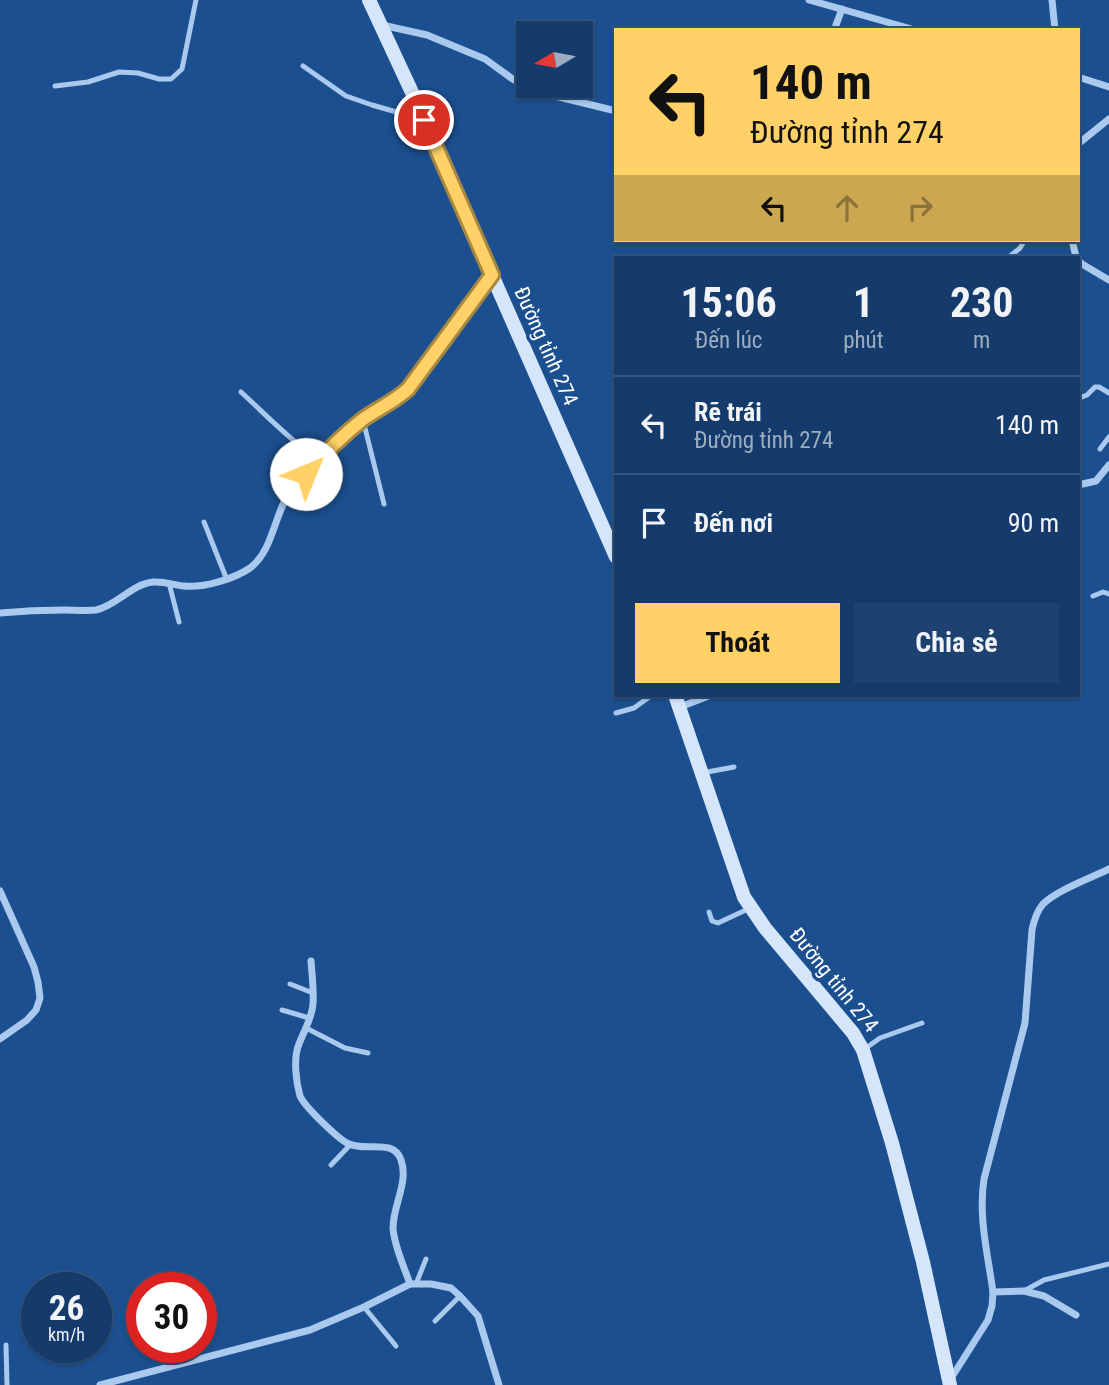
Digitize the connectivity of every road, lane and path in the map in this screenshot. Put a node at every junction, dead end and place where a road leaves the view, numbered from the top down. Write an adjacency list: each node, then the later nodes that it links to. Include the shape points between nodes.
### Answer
1 (196, 0): 13 (lane, via 182,69 171,79 119,72)
2 (369, 0): 6 (main road, Đường tỉnh 274)
3 (808, 0): 5 (street)
4 (1052, 0): 9 (street)
5 (842, 9): 7 (street); 8 (street)
6 (381, 25): 12 (street, via 462,49); 18 (main road, Đường tỉnh 274)
7 (835, 28)
8 (908, 28)
9 (1055, 28)
10 (303, 65): 18 (lane, via 346,96)
11 (1080, 78): 14 (street)
12 (516, 81)
13 (55, 86)
14 (1109, 87)
15 (563, 98): 16 (street)
16 (614, 111)
17 (1109, 119): 19 (street)
18 (424, 120): 23 (main road, Đường tỉnh 274)
19 (1080, 142)
20 (1024, 242): 21 (lane)
21 (1010, 256)
22 (1080, 262): 24 (street)
23 (492, 275): 28 (street, via 408,389); 36 (main road, Đường tỉnh 274)
24 (1109, 279)
25 (241, 391): 31 (lane)
26 (1109, 393): 27 (lane, via 1095,387)
27 (1080, 396)
28 (363, 420): 31 (street); 34 (lane)
29 (1109, 437): 30 (lane)
30 (1100, 449)
31 (318, 460): 37 (street, via 286,498 264,552 254,565)
32 (1109, 465): 33 (street, via 1096,481)
33 (1080, 485)
34 (384, 504)
35 (204, 522): 37 (lane)
36 (614, 551)
37 (227, 580): 38 (street, via 194,586)
38 (169, 583): 41 (street, via 142,585 95,610); 42 (lane)
39 (1109, 594): 40 (lane)
40 (1093, 596)
41 (0, 613)
42 (179, 622)
43 (649, 697): 46 (lane)
44 (700, 697): 45 (street)
45 (677, 701): 48 (main road, Đường tỉnh 274)
46 (616, 713)
47 (734, 767): 48 (lane)
48 (702, 773): 51 (main road, Đường tỉnh 274)
49 (1109, 869): 69 (street, via 1042,905 1032,930 1025,1023 982,1195)
50 (0, 891): 60 (street, via 33,967 40,998 27,1020)
51 (751, 908): 52 (lane, via 718,923); 61 (main road, Đường tỉnh 274)
52 (709, 912)
53 (311, 961): 55 (street)
54 (290, 984): 55 (lane)
55 (313, 993): 57 (street)
56 (282, 1010): 57 (lane)
57 (309, 1018): 59 (street)
58 (922, 1023): 61 (lane, via 880,1038)
59 (306, 1028): 62 (lane, via 345,1048); 63 (street, via 297,1047 301,1100)
60 (0, 1039)
61 (863, 1050): 76 (main road, Đường tỉnh 274, via 892,1143)
62 (368, 1053)
63 (350, 1145): 64 (lane); 67 (street, via 387,1147 401,1158 403,1181 393,1231)
64 (331, 1165)
65 (426, 1259): 67 (lane)
66 (1109, 1264): 68 (lane, via 1044,1280)
67 (413, 1284): 70 (street, via 451,1288); 71 (street)
68 (1024, 1291): 69 (street); 72 (street, via 1044,1296)
69 (993, 1292): 76 (street, via 988,1321)
70 (460, 1296): 73 (lane); 79 (street, via 478,1316)
71 (364, 1307): 75 (lane); 78 (street, via 294,1335)
72 (1076, 1315)
73 (435, 1321)
74 (5, 1345): 77 (lane)
75 (396, 1346)
76 (950, 1383)
77 (7, 1385)
78 (100, 1385)
79 (499, 1385)

